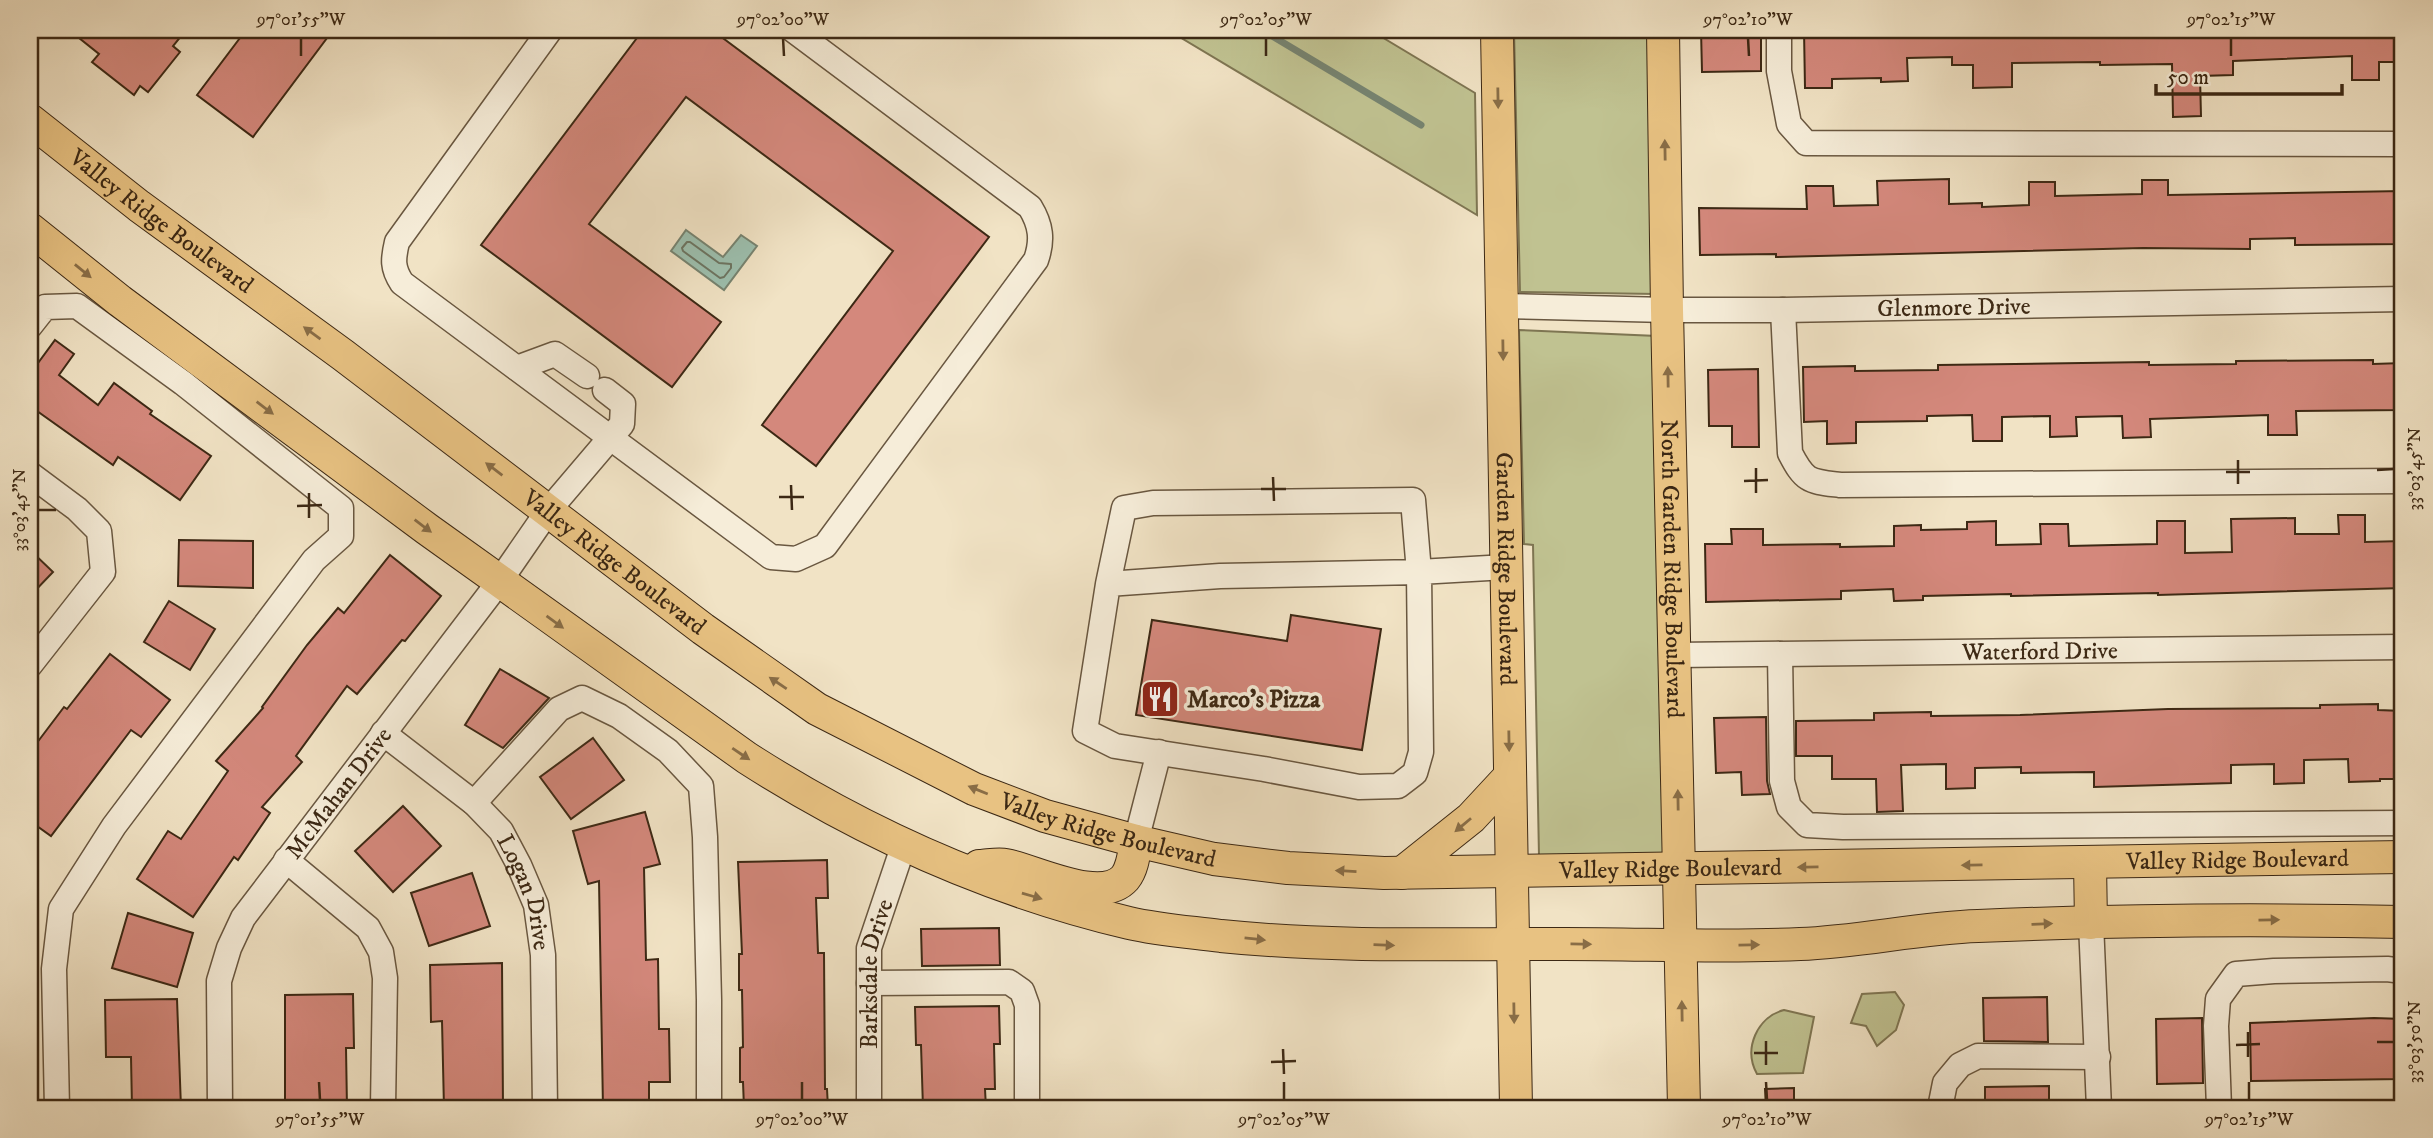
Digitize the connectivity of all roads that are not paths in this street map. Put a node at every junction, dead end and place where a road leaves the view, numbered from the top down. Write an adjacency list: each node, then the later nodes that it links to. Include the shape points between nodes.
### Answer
1 (550, 30): 14 (street, via 397,242 393,260 402,283)
2 (793, 30): 15 (street, via 1030,207 1040,226 1036,260 825,546 805,556 771,557)
3 (1497, 30): 10 (main road, Garden Ridge Boulevard, one-way to 10)
4 (1663, 30): 11 (main road, North Garden Ridge Boulevard, one-way to 4)
5 (1779, 30): 7 (street, via 1779,71 1788,124 1806,143)
6 (31, 123): 18 (main road, Valley Ridge Boulevard, one-way to 6)
7 (2403, 144)
8 (30, 229): 21 (main road, one-way to 21)
9 (2403, 299): 12 (street, Glenmore Drive)
10 (1502, 306): 11 (street, Glenmore Drive); 19 (main road, Garden Ridge Boulevard, one-way to 19)
11 (1667, 310): 12 (street, Glenmore Drive); 25 (main road, North Garden Ridge Boulevard, one-way to 11)
12 (1783, 310): 17 (street, via 1790,453 1811,482)
13 (30, 326): 48 (street, via 45,307 77,306 341,508 341,536 314,560 114,826 61,909 54,969)
14 (517, 368): 15 (street); 15 (street, McMahan Drive, via 555,354 596,383 623,404 622,424)
15 (611, 438): 18 (street, McMahan Drive)
16 (30, 474): 26 (street, via 99,531 103,572)
17 (2403, 481)
18 (548, 511): 21 (street, McMahan Drive); 32 (main road, Valley Ridge Boulevard, one-way to 18, via 1045,816 974,789 817,709 738,656)
19 (1506, 567): 20 (street); 29 (main road, Garden Ridge Boulevard, one-way to 29)
20 (1419, 572): 22 (street, via 1220,576); 22 (street, via 1413,500 1153,503 1124,508); 28 (street, via 1421,752 1415,773 1398,786 1359,787)
21 (499, 582): 27 (street, McMahan Drive); 33 (main road, one-way to 33, via 747,758 789,785)
22 (1108, 584): 28 (street, via 1085,731 1115,746)
23 (2403, 647): 24 (street, Waterford Drive)
24 (1780, 654): 25 (street, Waterford Drive); 31 (street, via 1782,781 1789,807 1807,825)
25 (1676, 655): 38 (main road, North Garden Ridge Boulevard, one-way to 25)
26 (30, 664)
27 (383, 733): 30 (street, Logan Drive); 35 (street, McMahan Drive)
28 (1159, 752): 32 (street)
29 (1510, 776): 39 (main road, Garden Ridge Boulevard); 40 (main road, one-way to 40, via 1471,818)
30 (474, 803): 51 (street, Logan Drive, via 501,831 536,905 543,955); 52 (street, via 559,709 582,698 619,716 658,744 701,786)
31 (2403, 823)
32 (1136, 841): 37 (main road, via 1126,877 1100,889 1003,864); 40 (main road, Valley Ridge Boulevard, one-way to 32, via 1288,869 1214,859)
33 (904, 844): 37 (main road); 46 (street, Barksdale Drive, via 869,948)
34 (2403, 857): 36 (main road, Valley Ridge Boulevard)
35 (286, 860): 49 (street, McMahan Drive, via 243,918 219,981); 50 (street, via 368,928 381,952 385,978)
36 (2090, 863): 38 (main road, Valley Ridge Boulevard, one-way to 38); 41 (main road)
37 (960, 868): 43 (main road, one-way to 43, via 1021,893 1159,929 1287,943)
38 (1680, 869): 39 (main road, Valley Ridge Boulevard); 44 (main road, North Garden Ridge Boulevard)
39 (1512, 870): 40 (main road, Valley Ridge Boulevard); 43 (main road, Garden Ridge Boulevard)
40 (1402, 873)
41 (2091, 922): 42 (main road, one-way to 42); 44 (main road, one-way to 41, via 1804,944 1973,926); 47 (street)
42 (2403, 922)
43 (1513, 945): 44 (main road, one-way to 44); 55 (main road, Garden Ridge Boulevard, one-way to 55)
44 (1681, 946): 56 (main road, North Garden Ridge Boulevard, one-way to 44)
45 (2403, 971): 59 (street, via 2236,974 2218,999)
46 (869, 984): 53 (street, Barksdale Drive); 54 (street, via 1009,982 1022,991 1027,1005)
47 (2098, 1057): 57 (street, via 1978,1056 1960,1065 1945,1083); 58 (street)
48 (57, 1108)
49 (220, 1108)
50 (383, 1108)
51 (545, 1108)
52 (709, 1108)
53 (869, 1108)
54 (1027, 1108)
55 (1516, 1108)
56 (1684, 1108)
57 (1940, 1108)
58 (2099, 1108)
59 (2219, 1108)

